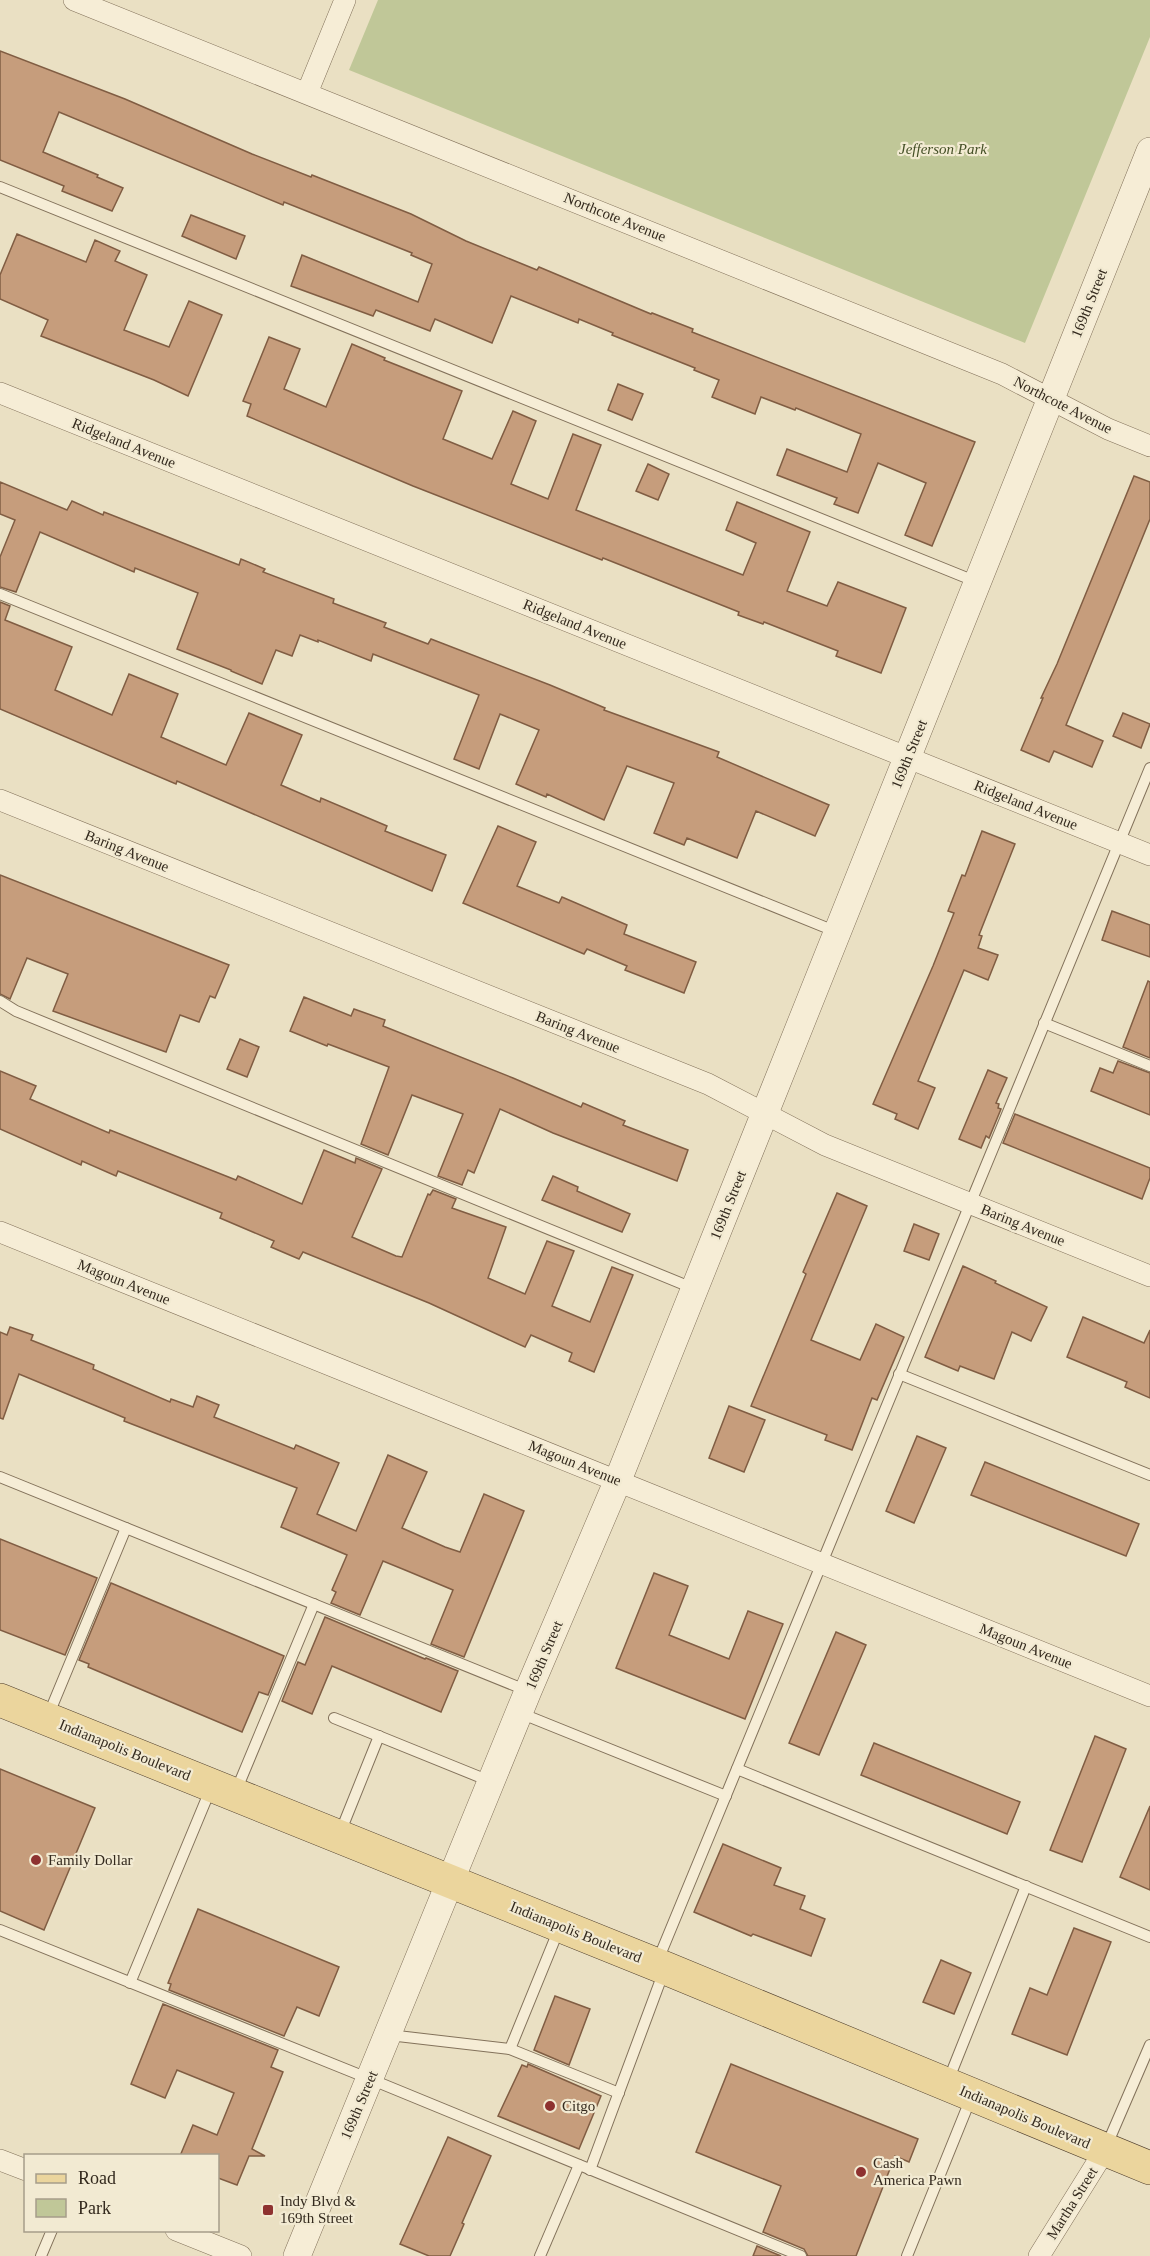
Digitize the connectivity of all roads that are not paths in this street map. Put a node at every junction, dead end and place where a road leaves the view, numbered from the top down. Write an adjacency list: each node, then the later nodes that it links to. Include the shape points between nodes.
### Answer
1 (74, 0): 3 (street, Northcote Avenue)
2 (345, 0): 3 (street)
3 (307, 93): 7 (street, Northcote Avenue, via 1002,374)
4 (1150, 151): 7 (street, 169th Street)
5 (0, 187): 9 (lane)
6 (0, 393): 11 (street, Ridgeland Avenue)
7 (1050, 399): 8 (street, Northcote Avenue); 9 (street, 169th Street)
8 (1150, 446)
9 (977, 582): 11 (street, 169th Street)
10 (0, 594): 16 (lane)
11 (908, 757): 14 (street, Ridgeland Avenue); 16 (street, 169th Street)
12 (1150, 768): 14 (lane)
13 (0, 800): 20 (street, Baring Avenue, via 708,1084)
14 (1119, 843): 15 (street, Ridgeland Avenue); 18 (lane)
15 (1150, 855)
16 (838, 932): 20 (street, 169th Street)
17 (0, 1001): 24 (lane, via 16,1011)
18 (1044, 1023): 19 (lane); 21 (lane)
19 (1150, 1066)
20 (765, 1114): 21 (street, Baring Avenue, via 825,1145); 24 (street, 169th Street)
21 (969, 1203): 23 (street, Baring Avenue); 25 (lane)
22 (0, 1232): 28 (street, Magoun Avenue)
23 (1150, 1276)
24 (695, 1289): 28 (street, 169th Street)
25 (899, 1374): 26 (lane); 30 (lane)
26 (1150, 1475)
27 (0, 1477): 29 (lane)
28 (618, 1480): 30 (street, Magoun Avenue); 34 (street, 169th Street)
29 (126, 1528): 31 (lane); 36 (lane)
30 (821, 1563): 32 (street, Magoun Avenue); 38 (lane)
31 (314, 1604): 34 (lane); 40 (lane)
32 (1150, 1696)
33 (0, 1700): 36 (main road, Indianapolis Boulevard)
34 (524, 1702): 39 (street, 169th Street); 41 (lane)
35 (334, 1718): 37 (lane)
36 (47, 1719): 40 (main road, Indianapolis Boulevard)
37 (379, 1736): 39 (lane); 42 (lane)
38 (736, 1769): 41 (lane); 44 (lane)
39 (492, 1782): 43 (street, 169th Street)
40 (224, 1790): 42 (main road, Indianapolis Boulevard); 49 (lane)
41 (726, 1796): 48 (lane)
42 (338, 1836): 43 (main road, Indianapolis Boulevard)
43 (451, 1882): 45 (main road, Indianapolis Boulevard); 50 (street, 169th Street)
44 (1026, 1887): 47 (lane); 54 (lane)
45 (560, 1926): 48 (main road, Indianapolis Boulevard); 52 (lane)
46 (0, 1930): 49 (lane)
47 (1150, 1937)
48 (660, 1966): 54 (main road, Indianapolis Boulevard); 55 (lane)
49 (130, 1983): 53 (lane)
50 (389, 2035): 52 (lane); 53 (street, 169th Street)
51 (1150, 2045): 56 (lane)
52 (510, 2049): 55 (lane)
53 (370, 2079): 58 (lane); 66 (street, 169th Street)
54 (959, 2090): 56 (main road, Indianapolis Boulevard); 69 (lane)
55 (619, 2093): 61 (lane)
56 (1105, 2150): 59 (main road, Indianapolis Boulevard); 70 (street, Martha Street)
57 (0, 2160): 60 (street)
58 (579, 2164): 61 (lane); 67 (lane)
59 (1150, 2168)
60 (24, 2169)
61 (590, 2170): 68 (lane)
62 (51, 2232): 64 (lane)
63 (182, 2232): 65 (street)
64 (42, 2256)
65 (241, 2256)
66 (297, 2256)
67 (540, 2256)
68 (801, 2256)
69 (907, 2256)
70 (1039, 2256)

